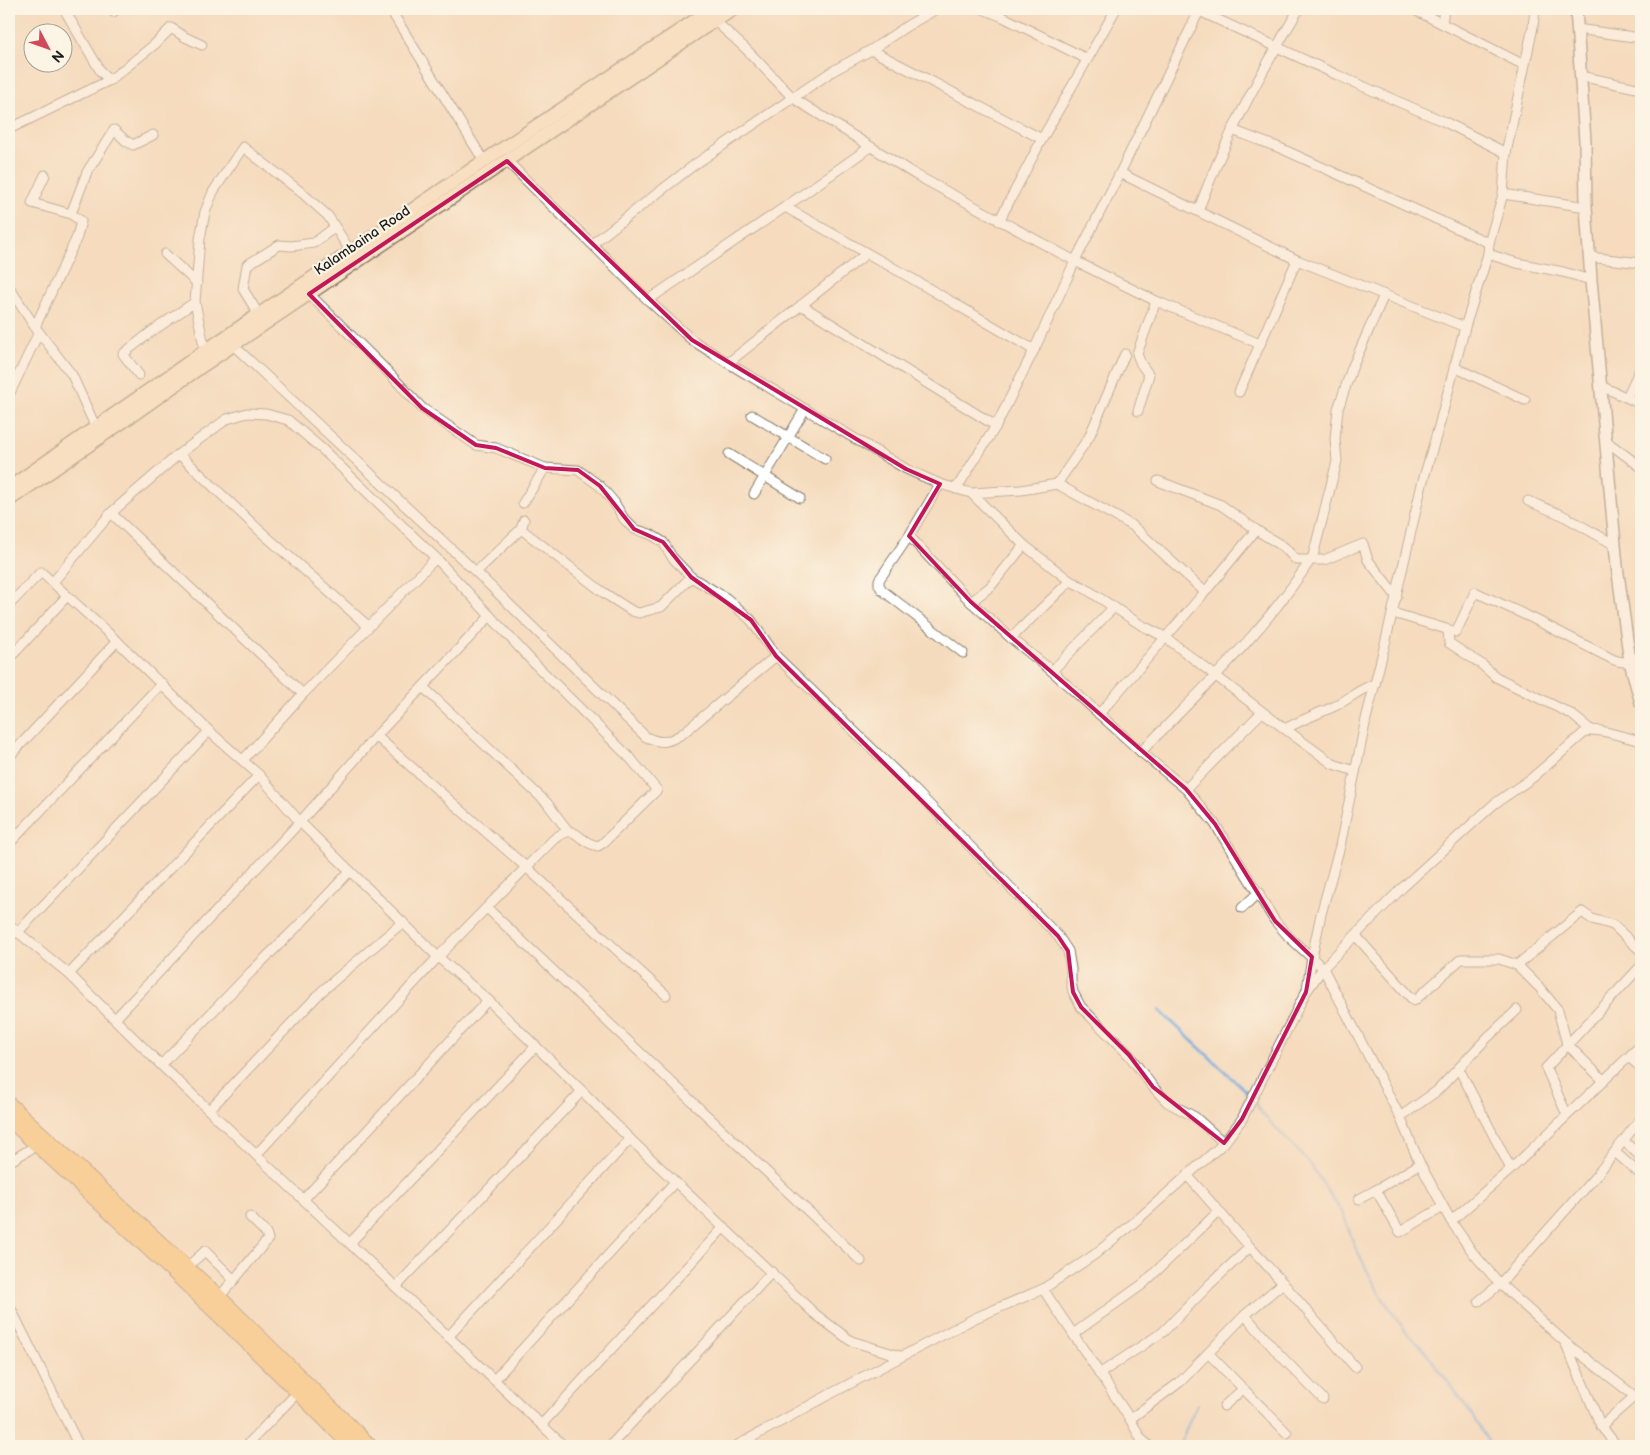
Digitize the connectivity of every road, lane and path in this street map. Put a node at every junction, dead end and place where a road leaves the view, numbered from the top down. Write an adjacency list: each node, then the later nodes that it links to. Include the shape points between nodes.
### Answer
1 (64, 9): 23 (street, via 101,72)
2 (390, 9): 32 (street)
3 (734, 9): 13 (main road, Kalambaina Road)
4 (936, 9): 19 (street)
5 (984, 9): 20 (street)
6 (1116, 9): 20 (street)
7 (1198, 9): 18 (street); 34 (street)
8 (1299, 9): 18 (street)
9 (1414, 9): 14 (street)
10 (1444, 9): 14 (street)
11 (1535, 9): 21 (street)
12 (1576, 9): 15 (street)
13 (710, 14): 25 (street); 32 (main road, Kalambaina Road); 33 (main road, Kalambaina Road)
14 (1442, 23): 21 (street)
15 (1577, 29): 16 (street); 22 (street)
16 (1641, 38)
17 (202, 45): 23 (street, via 171,28)
18 (1276, 47): 27 (street); 31 (street, via 1445,122)
19 (871, 50): 25 (street); 29 (street)
20 (1087, 59): 29 (street)
21 (1524, 65): 31 (street)
22 (1580, 76): 24 (street); 38 (street)
23 (110, 80): 26 (street)
24 (1641, 89)
25 (793, 98): 30 (street); 44 (street, via 694,165)
26 (9, 129)
27 (1232, 130): 39 (street); 43 (street, via 1280,148)
28 (153, 135): 40 (street, via 133,145 114,130 87,172)
29 (1042, 140): 41 (street)
30 (870, 147): 37 (street); 41 (street)
31 (1506, 153): 36 (street)
32 (484, 161): 45 (main road, Kalambaina Road)
33 (507, 161): 44 (street); 56 (main road, Kalambaina Road)
34 (1120, 173): 39 (street); 51 (street)
35 (44, 175): 40 (street, via 32,203)
36 (1502, 194): 38 (street); 43 (street)
37 (785, 207): 47 (street); 58 (street)
38 (1586, 207): 49 (street)
39 (1198, 211): 50 (street)
40 (71, 214): 64 (street, via 81,221 77,237)
41 (999, 221): 51 (street)
42 (335, 227): 45 (street); 54 (street, via 328,216 301,192 243,147 212,192 200,239); 62 (street, via 314,243 279,245 247,265 243,288)
43 (1489, 243): 48 (street)
44 (592, 244): 58 (street)
45 (352, 252): 62 (main road, Kalambaina Road)
46 (165, 254): 54 (street)
47 (866, 254): 61 (street); 67 (street)
48 (1488, 254): 53 (street); 63 (street)
49 (1590, 256): 52 (street); 53 (street)
50 (1297, 260): 57 (street); 65 (street)
51 (1075, 261): 59 (street); 67 (street)
52 (1641, 263)
53 (1591, 280): 74 (street)
54 (197, 282): 60 (street)
55 (9, 287): 64 (street)
56 (309, 294): 66 (main road, Kalambaina Road); 91 (street, via 422,408 476,445 496,448)
57 (1384, 294): 63 (street); 110 (street, via 1338,409 1337,461)
58 (648, 300): 70 (street, via 692,340)
59 (1156, 301): 65 (street); 81 (street, via 1137,354 1149,375)
60 (196, 302): 68 (street); 73 (street, via 123,354)
61 (800, 305): 70 (street); 83 (street)
62 (259, 315): 68 (main road, Kalambaina Road)
63 (1464, 327): 71 (street)
64 (37, 330): 76 (street); 84 (street, via 72,374)
65 (1260, 344): 75 (street)
66 (233, 345): 101 (main road, Kalambaina Road); 111 (street)
67 (1034, 350): 83 (street)
68 (205, 351): 84 (main road, Kalambaina Road)
69 (1124, 354): 95 (street, via 1088,437)
70 (728, 363): 80 (street)
71 (1454, 367): 78 (street); 117 (street)
72 (1641, 367): 77 (street)
73 (139, 375)
74 (1601, 386): 77 (street); 86 (street)
75 (1239, 392)
76 (9, 395)
77 (1626, 397): 79 (street)
78 (1525, 400)
79 (1641, 404)
80 (805, 409): 85 (street); 94 (street, via 906,469)
81 (1138, 411)
82 (752, 416): 85 (street)
83 (996, 426): 97 (street)
84 (96, 428): 96 (main road, Kalambaina Road)
85 (788, 437): 89 (street); 92 (street)
86 (1606, 442): 90 (street); 108 (street)
87 (179, 454): 104 (street); 109 (street, via 227,420 247,413 288,420); 123 (street)
88 (729, 454): 92 (street)
89 (825, 460)
90 (1641, 467)
91 (545, 468): 103 (street); 112 (street, via 578,470 595,481 634,529 663,542)
92 (765, 476): 99 (street); 100 (street)
93 (1158, 482): 105 (street, via 1221,506)
94 (940, 484): 97 (street); 106 (street)
95 (1057, 484): 98 (street); 115 (street, via 1133,526)
96 (9, 488)
97 (956, 489): 98 (street)
98 (971, 493): 107 (street)
99 (754, 494)
100 (800, 498)
101 (9, 500)
102 (1528, 501): 108 (street, via 1562,515)
103 (523, 503)
104 (111, 513): 114 (street); 138 (street)
105 (1256, 530): 110 (street, via 1284,547 1296,560); 115 (street)
106 (909, 536): 118 (street); 128 (street, via 879,580 879,585)
107 (1024, 545): 113 (street); 118 (street, via 991,586)
108 (1615, 545): 132 (street)
109 (436, 558): 122 (street); 123 (street)
110 (1311, 560): 117 (street, via 1324,560 1363,544 1368,560); 134 (street, via 1255,633)
111 (476, 572): 112 (street, via 522,525 604,593 632,611 639,613 661,607); 130 (street, via 646,737 659,742 682,734)
112 (691, 577): 130 (street, via 726,598 752,620)
113 (1070, 581): 120 (street); 126 (street)
114 (53, 582): 116 (street); 119 (street, via 41,572)
115 (1205, 592): 125 (street)
116 (67, 596): 127 (street); 131 (street)
117 (1396, 597): 121 (street)
118 (971, 602): 126 (street)
119 (9, 605)
120 (1114, 607): 125 (street); 133 (street)
121 (1393, 613): 124 (street); 136 (street)
122 (490, 616): 137 (street); 154 (street, via 658,790 598,846)
123 (368, 626): 138 (street)
124 (1448, 630): 132 (street, via 1456,632 1475,592 1614,660); 144 (street, via 1449,643 1496,677 1571,714)
125 (1165, 637): 134 (street); 141 (street)
126 (1011, 638): 133 (street)
127 (117, 640): 135 (street); 148 (street)
128 (963, 653)
129 (1641, 655): 132 (street)
130 (776, 656): 194 (street, via 912,787 1058,936 1068,951 1073,992 1081,1007 1129,1055 1167,1102 1195,1117)
131 (9, 659)
132 (1630, 662): 139 (street)
133 (1052, 670): 141 (street)
134 (1214, 676): 140 (street); 147 (street)
135 (162, 683): 143 (street); 155 (street)
136 (1375, 684): 142 (street); 150 (street)
137 (423, 687): 145 (street); 154 (street, via 547,803)
138 (303, 694): 149 (street)
139 (1641, 703)
140 (1262, 712): 142 (street); 152 (street)
141 (1099, 714): 147 (street)
142 (1285, 729): 150 (street, via 1333,764)
143 (210, 730): 149 (street); 163 (street)
144 (1591, 730): 146 (street); 164 (street, via 1494,804 1402,888)
145 (376, 736): 153 (street); 156 (street)
146 (1641, 740)
147 (1141, 752): 152 (street)
148 (9, 757)
149 (243, 760): 151 (street)
150 (1355, 771): 167 (street)
151 (259, 775): 153 (street); 171 (street)
152 (1186, 789): 158 (street, via 1215,824)
153 (300, 822): 157 (street); 176 (street)
154 (568, 831): 156 (street, via 554,839)
155 (9, 844)
156 (526, 868): 159 (street); 173 (street)
157 (350, 871): 161 (street); 181 (street)
158 (1259, 892): 160 (street); 167 (street, via 1289,937)
159 (487, 908): 166 (street); 215 (street)
160 (1242, 908)
161 (404, 922): 166 (street); 187 (street, via 322,991)
162 (9, 925): 163 (street)
163 (17, 933): 171 (street)
164 (1356, 936): 168 (street, via 1414,1001 1461,959 1499,959); 170 (street)
165 (1641, 951): 168 (street, via 1613,925 1592,920 1582,912)
166 (438, 957): 174 (street); 197 (street)
167 (1312, 957): 170 (street); 172 (street)
168 (1517, 965): 177 (street, via 1558,1010)
169 (1641, 966): 177 (street)
170 (1323, 968): 172 (street); 189 (street)
171 (69, 974): 176 (street)
172 (1306, 992): 194 (street, via 1242,1118)
173 (666, 995)
174 (488, 1000): 179 (street); 207 (street)
175 (1517, 1010): 183 (street)
176 (115, 1019): 181 (street)
177 (1568, 1044): 184 (street); 188 (street, via 1546,1068)
178 (1641, 1045): 180 (street)
179 (536, 1046): 185 (street); 213 (street)
180 (1629, 1057): 182 (street); 184 (street)
181 (161, 1064): 187 (street)
182 (1641, 1068)
183 (1459, 1069): 189 (street, via 1437,1091); 201 (street)
184 (1604, 1080): 188 (street)
185 (582, 1091): 192 (street); 221 (street)
186 (9, 1104): 216 (main road)
187 (210, 1109): 197 (street)
188 (1567, 1115): 201 (street)
189 (1400, 1117): 200 (street)
190 (1641, 1118): 193 (street)
191 (9, 1120): 195 (main road)
192 (630, 1139): 204 (street); 228 (street)
193 (1624, 1141): 196 (street); 198 (street)
194 (1224, 1143): 202 (street)
195 (36, 1145): 199 (street); 236 (main road)
196 (1615, 1152): 203 (street); 220 (street)
197 (256, 1155): 207 (street)
198 (1641, 1157)
199 (9, 1162)
200 (1420, 1164): 205 (street); 208 (street)
201 (1511, 1168): 211 (street)
202 (1187, 1175): 209 (street); 222 (street, via 1094,1255)
203 (1641, 1175)
204 (674, 1182): 212 (street); 234 (street)
205 (1376, 1190): 206 (street); 208 (street, via 1400,1232)
206 (1358, 1199)
207 (303, 1200): 213 (street)
208 (1443, 1207): 211 (street)
209 (1219, 1210): 214 (street); 227 (street, via 1143,1284)
210 (250, 1217): 218 (street, via 266,1232 268,1239)
211 (1451, 1221): 220 (street)
212 (724, 1227): 217 (street); 241 (street)
213 (350, 1243): 221 (street)
214 (1250, 1247): 219 (street); 233 (street, via 1163,1332)
215 (860, 1261)
216 (187, 1267): 218 (street, via 206,1251); 223 (main road)
217 (772, 1272): 231 (street, via 815,1314 852,1340); 249 (street)
218 (234, 1280): 223 (street)
219 (1283, 1282): 226 (street); 232 (street)
220 (1500, 1284): 224 (street); 229 (street)
221 (396, 1288): 228 (street)
222 (1043, 1289): 227 (street); 231 (street, via 975,1318)
223 (219, 1297): 247 (main road)
224 (1479, 1301)
225 (9, 1305): 244 (street)
226 (1245, 1315): 230 (street); 237 (street)
227 (1073, 1334): 233 (street)
228 (448, 1337): 234 (street)
229 (1565, 1342): 238 (street); 242 (street)
230 (1208, 1353): 235 (street); 240 (street, via 1180,1382)
231 (900, 1356): 250 (street)
232 (1355, 1367)
233 (1099, 1374): 240 (street)
234 (495, 1379): 241 (street)
235 (1243, 1389): 239 (street); 243 (street)
236 (298, 1392): 245 (street); 246 (main road)
237 (1323, 1399)
238 (1638, 1399): 242 (street)
239 (1224, 1406)
240 (1130, 1419): 251 (street, via 1141,1439)
241 (542, 1424): 248 (street)
242 (1601, 1426): 252 (street)
243 (1287, 1432)
244 (79, 1446)
245 (246, 1446)
246 (351, 1446)
247 (370, 1446)
248 (564, 1446)
249 (610, 1446)
250 (736, 1446)
251 (1150, 1446)
252 (1617, 1446)

